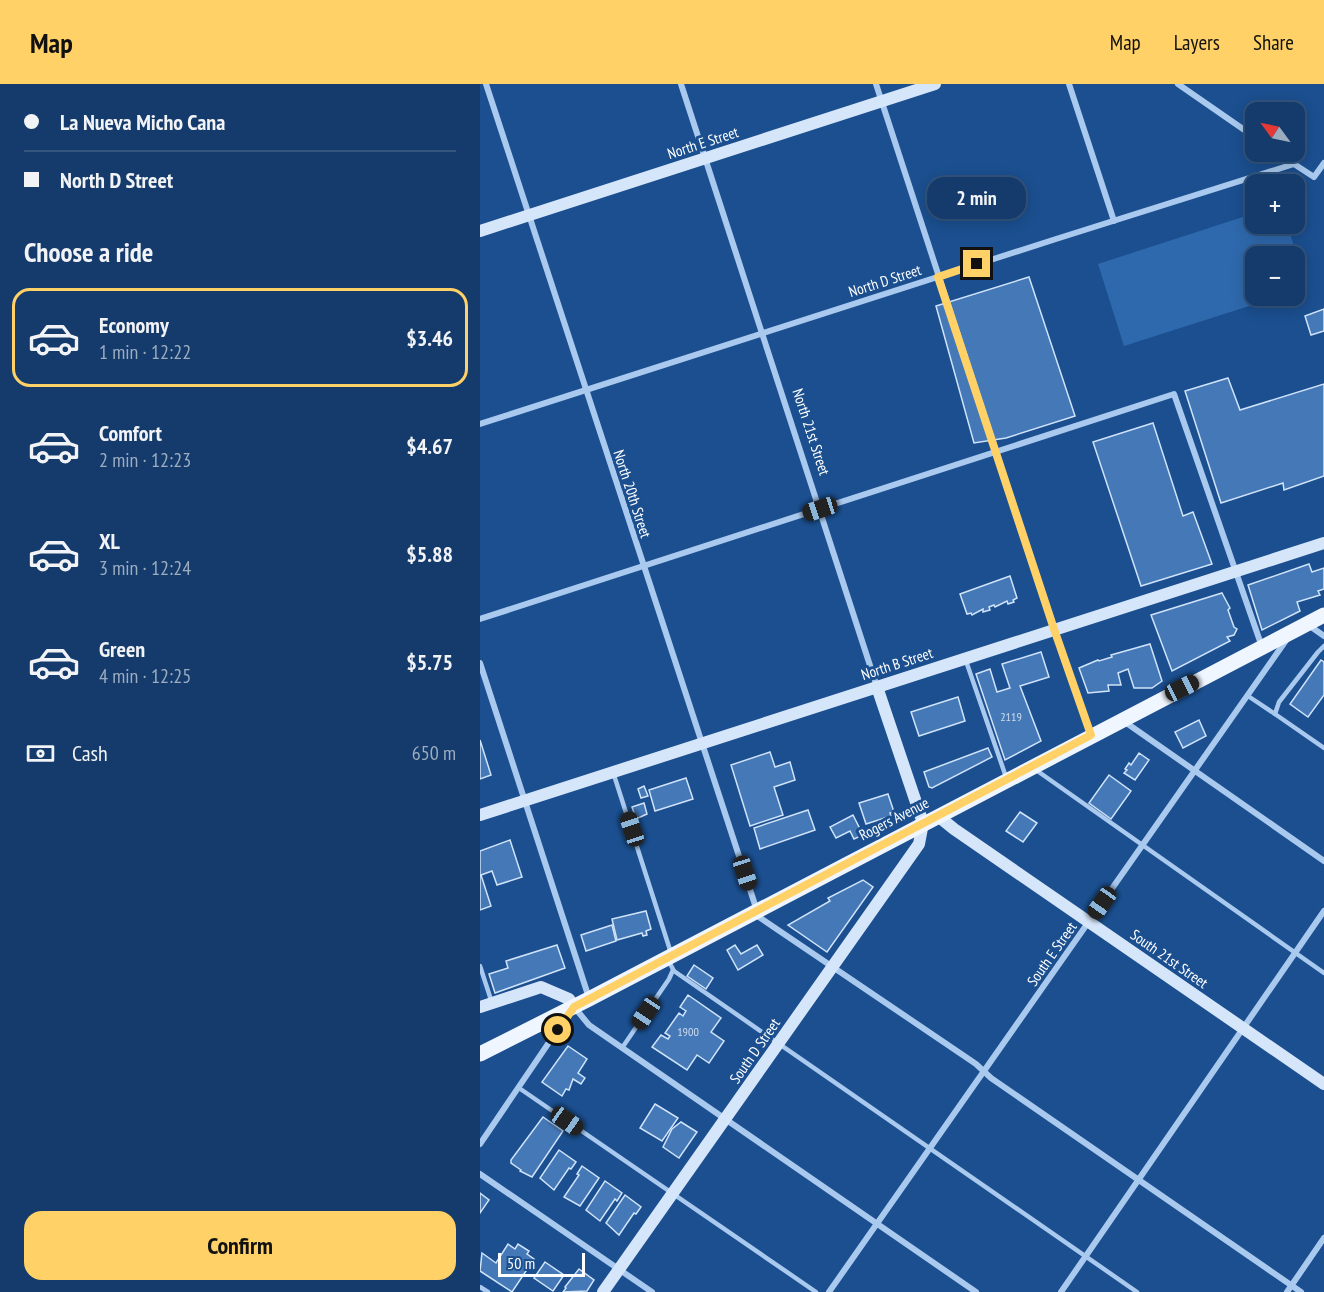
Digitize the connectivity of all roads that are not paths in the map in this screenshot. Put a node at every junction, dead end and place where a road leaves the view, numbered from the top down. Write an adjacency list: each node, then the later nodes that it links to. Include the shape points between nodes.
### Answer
1 (486, 84): 13 (street, North 20th Street)
2 (681, 84): 9 (street, North 21st Street)
3 (876, 84): 7 (street)
4 (935, 84): 7 (street, North E Street)
5 (1069, 84): 14 (street)
6 (1178, 84): 8 (street)
7 (881, 101): 9 (street, North E Street); 16 (street)
8 (1245, 130)
9 (705, 158): 13 (street, North E Street); 17 (street, North 21st Street)
10 (1291, 162): 12 (street)
11 (1324, 163): 12 (street, via 1314,177)
12 (1294, 164): 14 (street, North D Street)
13 (529, 215): 15 (street, North E Street); 18 (street, North 20th Street)
14 (1114, 221): 16 (street, North D Street)
15 (480, 231)
16 (938, 277): 17 (street, North D Street); 20 (street)
17 (763, 333): 18 (street, North D Street); 21 (street, North 21st Street)
18 (586, 390): 19 (street, North D Street); 23 (street, North 20th Street)
19 (480, 424)
20 (997, 452): 21 (street); 24 (street, via 1174,394); 28 (street)
21 (820, 509): 23 (street); 36 (street, North 21st Street)
22 (1324, 543): 24 (street, North B Street)
23 (644, 566): 26 (street); 41 (street, North 20th Street)
24 (1235, 570): 28 (street, North B Street); 31 (street)
25 (1324, 615): 27 (main road, Rogers Avenue)
26 (480, 619)
27 (1300, 627): 29 (street); 31 (main road, Rogers Avenue); 37 (street, South E Street)
28 (1054, 629): 34 (street, North B Street); 40 (street)
29 (1324, 636)
30 (1324, 646): 32 (lane)
31 (1262, 647): 39 (main road, Rogers Avenue)
32 (1318, 652): 33 (lane); 38 (lane, via 1279,702)
33 (1324, 656)
34 (965, 658): 36 (street, North B Street); 46 (lane)
35 (480, 663): 47 (street)
36 (877, 687): 41 (street, North B Street); 50 (street, North 21st Street)
37 (1248, 696): 38 (lane); 44 (street, South E Street)
38 (1275, 714): 42 (lane)
39 (1122, 719): 40 (main road, Rogers Avenue); 44 (street)
40 (1091, 735): 43 (main road, Rogers Avenue)
41 (702, 744): 45 (street, North B Street); 53 (street, North 20th Street)
42 (1324, 748)
43 (1031, 767): 46 (main road, Rogers Avenue); 51 (lane)
44 (1196, 771): 51 (street, South E Street); 52 (street)
45 (614, 772): 47 (street, North B Street); 57 (lane)
46 (1007, 780): 49 (main road, Rogers Avenue)
47 (525, 801): 48 (street, North B Street); 61 (street)
48 (480, 815)
49 (938, 816): 50 (main road, Rogers Avenue); 55 (street, South 21st Street)
50 (923, 823): 53 (main road, Rogers Avenue); 59 (street, South D Street, via 919,844)
51 (1143, 845): 55 (street, South E Street); 56 (lane)
52 (1324, 861)
53 (757, 910): 57 (main road, Rogers Avenue); 59 (street, via 759,917)
54 (1324, 911): 56 (street)
55 (1090, 921): 64 (street, South 21st Street); 68 (street, South E Street)
56 (1295, 953): 60 (lane); 64 (street)
57 (671, 961): 61 (main road, Rogers Avenue); 65 (lane); 66 (lane, via 669,979)
58 (480, 966): 62 (lane)
59 (832, 968): 65 (street, South D Street); 68 (street)
60 (1324, 973)
61 (589, 999): 63 (main road, Rogers Avenue)
62 (486, 1005): 63 (street, via 541,987 569,999)
63 (574, 1007): 66 (street, via 589,1025); 67 (main road, Rogers Avenue); 70 (street)
64 (1243, 1028): 69 (street, South 21st Street); 75 (street)
65 (778, 1043): 71 (street, South D Street); 73 (lane)
66 (622, 1048): 71 (street)
67 (480, 1054)
68 (984, 1071): 73 (street, South E Street); 75 (street)
69 (1324, 1084)
70 (519, 1088): 72 (street); 76 (lane)
71 (725, 1118): 76 (street, South D Street); 77 (street)
72 (480, 1144)
73 (930, 1148): 77 (street, South E Street); 79 (lane)
74 (480, 1174): 80 (street)
75 (1138, 1180): 79 (street); 81 (street)
76 (672, 1194): 80 (street, South D Street); 86 (lane)
77 (877, 1223): 87 (street, South E Street); 88 (street)
78 (1324, 1238): 81 (street)
79 (1085, 1256): 89 (street); 90 (lane)
80 (619, 1269): 84 (street, South D Street); 85 (street)
81 (1291, 1286): 91 (street); 92 (street)
82 (480, 1287): 83 (lane)
83 (488, 1292)
84 (603, 1292)
85 (652, 1292)
86 (816, 1292)
87 (829, 1292)
88 (976, 1292)
89 (1061, 1292)
90 (1137, 1292)
91 (1287, 1292)
92 (1300, 1292)

